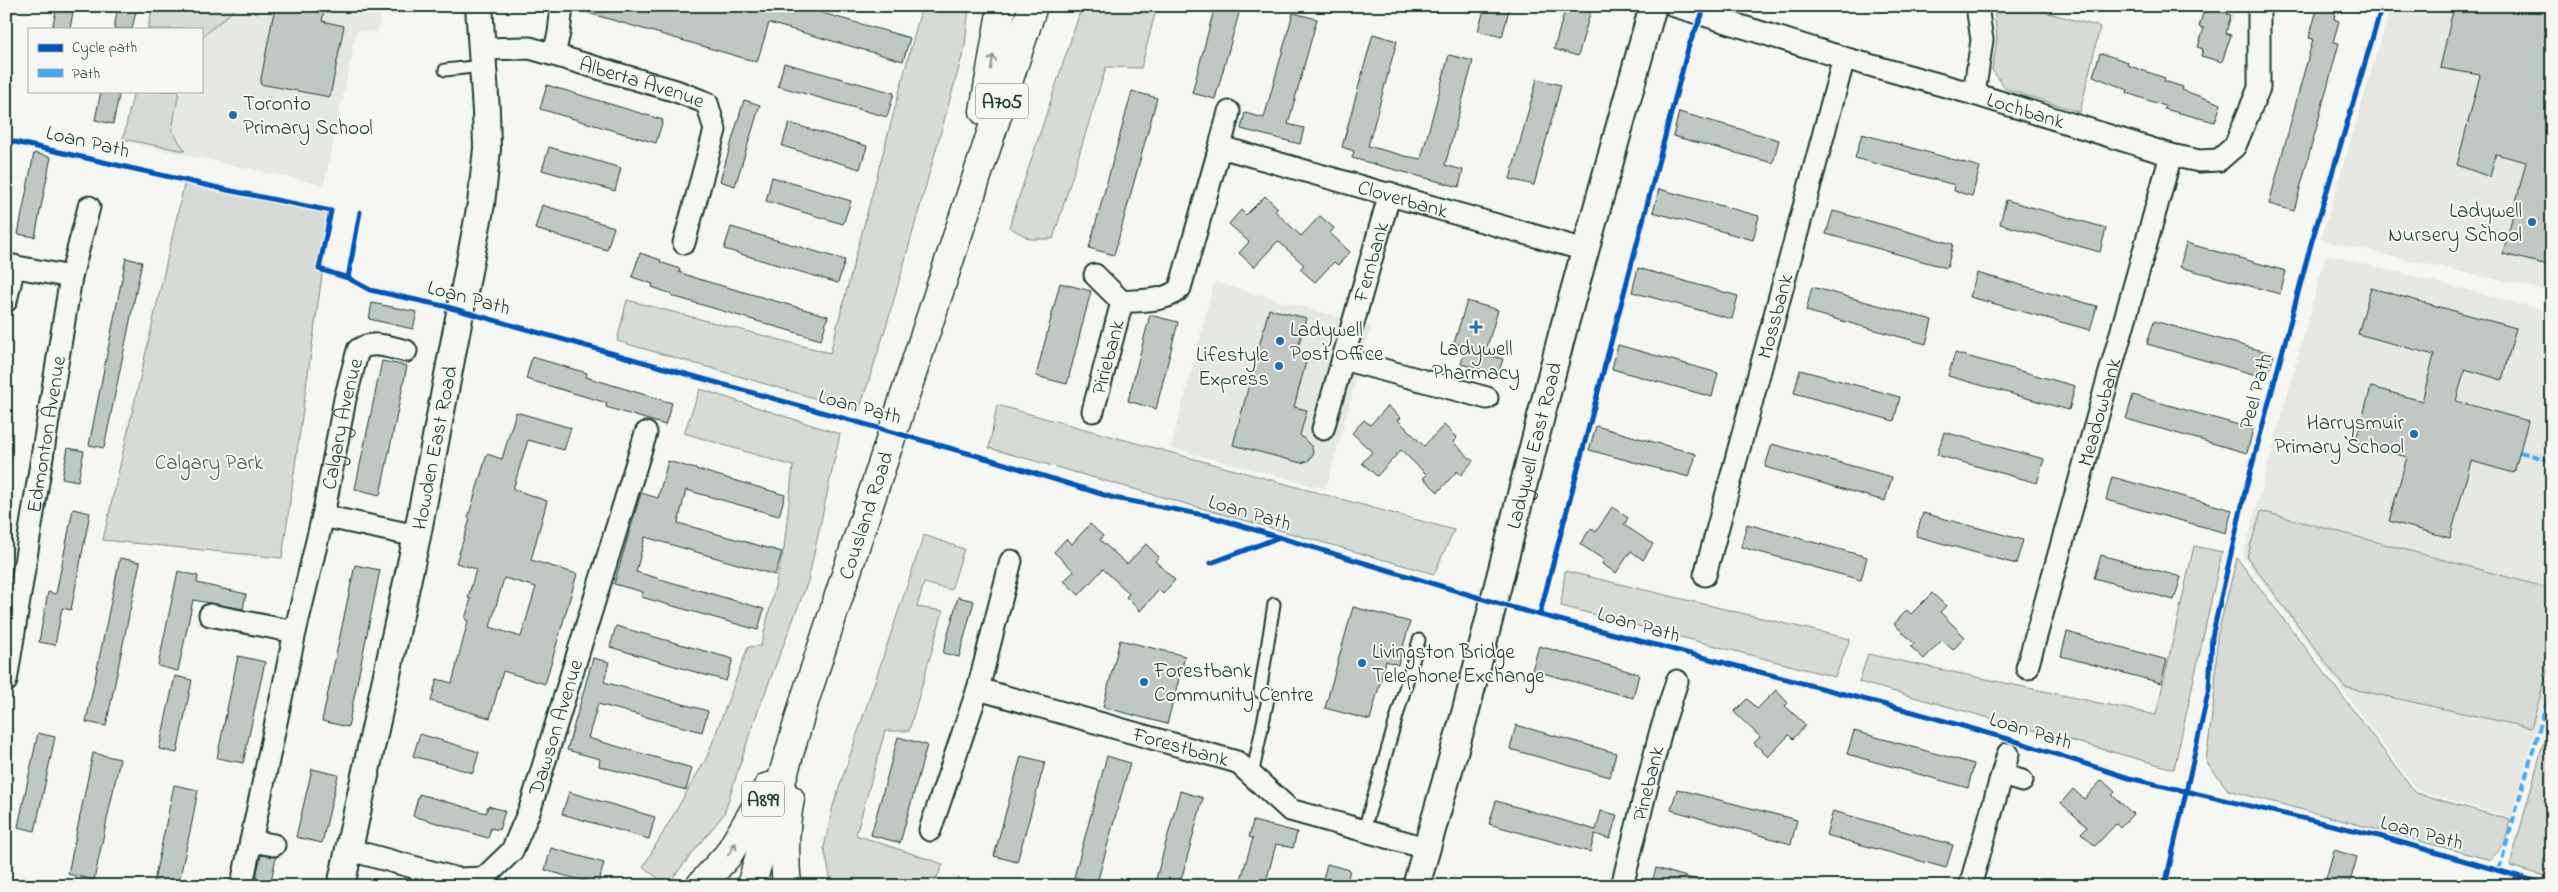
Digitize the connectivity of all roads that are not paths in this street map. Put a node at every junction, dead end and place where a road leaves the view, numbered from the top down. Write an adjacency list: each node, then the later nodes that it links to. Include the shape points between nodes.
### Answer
1 (479, 6): 10 (street, Howden East Road)
2 (562, 6): 9 (street, Alberta Avenue)
3 (1002, 6): 18 (main road, one-way to 3)
4 (1033, 6): 18 (main road, Cousland Road / A705)
5 (1653, 6): 21 (street, Ladywell East Road)
6 (1675, 6): 11 (street, Lochbank)
7 (1977, 6): 13 (street, via 1982,40)
8 (2259, 6): 16 (street, Lochbank, via 2259,88 2235,146 2218,160 2200,161)
9 (554, 54): 10 (street, Alberta Avenue, via 530,48); 20 (street, Alberta Avenue, via 707,103 715,130)
10 (482, 58): 12 (lane); 34 (street, Howden East Road, via 487,149 481,204)
11 (1844, 58): 13 (street, Lochbank); 36 (street, Mossbank)
12 (445, 70)
13 (1974, 94): 16 (street, Lochbank)
14 (1229, 112): 15 (street)
15 (1219, 150): 17 (street, Cloverbank, via 1231,150); 26 (street, Piriebank, via 1184,280 1175,294)
16 (2172, 155): 41 (street, Meadowbank)
17 (1390, 193): 21 (street, Cloverbank); 28 (street, Fernbank)
18 (970, 196): 45 (main road, Cousland Road / A705)
19 (89, 207): 24 (street, Edmonton Avenue)
20 (684, 243)
21 (1585, 250): 52 (street, Ladywell East Road, via 1466,710)
22 (10, 266): 24 (street); 25 (street)
23 (1095, 276): 26 (street, Piriebank)
24 (71, 277): 42 (street, Edmonton Avenue)
25 (6, 301)
26 (1122, 302): 30 (street, Piriebank)
27 (406, 351): 33 (street, Calgary Avenue, via 378,344 358,350 345,399)
28 (1343, 359): 29 (street); 31 (street, Fernbank)
29 (1487, 398)
30 (1093, 412)
31 (1323, 429)
32 (646, 433): 53 (street, Dawson Avenue, via 530,809 512,851 484,878 458,879)
33 (323, 516): 34 (street, Calgary Avenue); 39 (street, Calgary Avenue)
34 (418, 536): 53 (street, Howden East Road)
35 (1010, 561): 44 (street)
36 (1705, 575)
37 (1274, 604): 47 (lane, via 1260,692 1269,694)
38 (210, 616): 39 (street)
39 (295, 632): 50 (street, Calgary Avenue)
40 (1419, 640): 49 (lane)
41 (2027, 668)
42 (6, 681)
43 (1677, 681): 60 (street, Pinebank, via 1660,734)
44 (978, 689): 47 (street, Forestbank, via 1237,762); 48 (street)
45 (805, 699): 56 (main road, A899, one-way to 45, via 728,855 764,797); 57 (main road, Cousland Road / A705); 58 (main road, A899, via 786,817)
46 (2008, 754): 61 (street, via 2012,778)
47 (1252, 776): 49 (street, Forestbank, via 1290,810)
48 (930, 830)
49 (1364, 830): 52 (street, Forestbank)
50 (251, 840): 51 (street); 54 (street, Calgary Avenue)
51 (274, 845)
52 (1426, 848): 59 (street, Ladywell East Road)
53 (350, 850): 55 (street, Howden East Road)
54 (242, 884)
55 (341, 886)
56 (700, 886)
57 (751, 886)
58 (787, 886)
59 (1416, 886)
60 (1622, 886)
61 (1970, 886)

